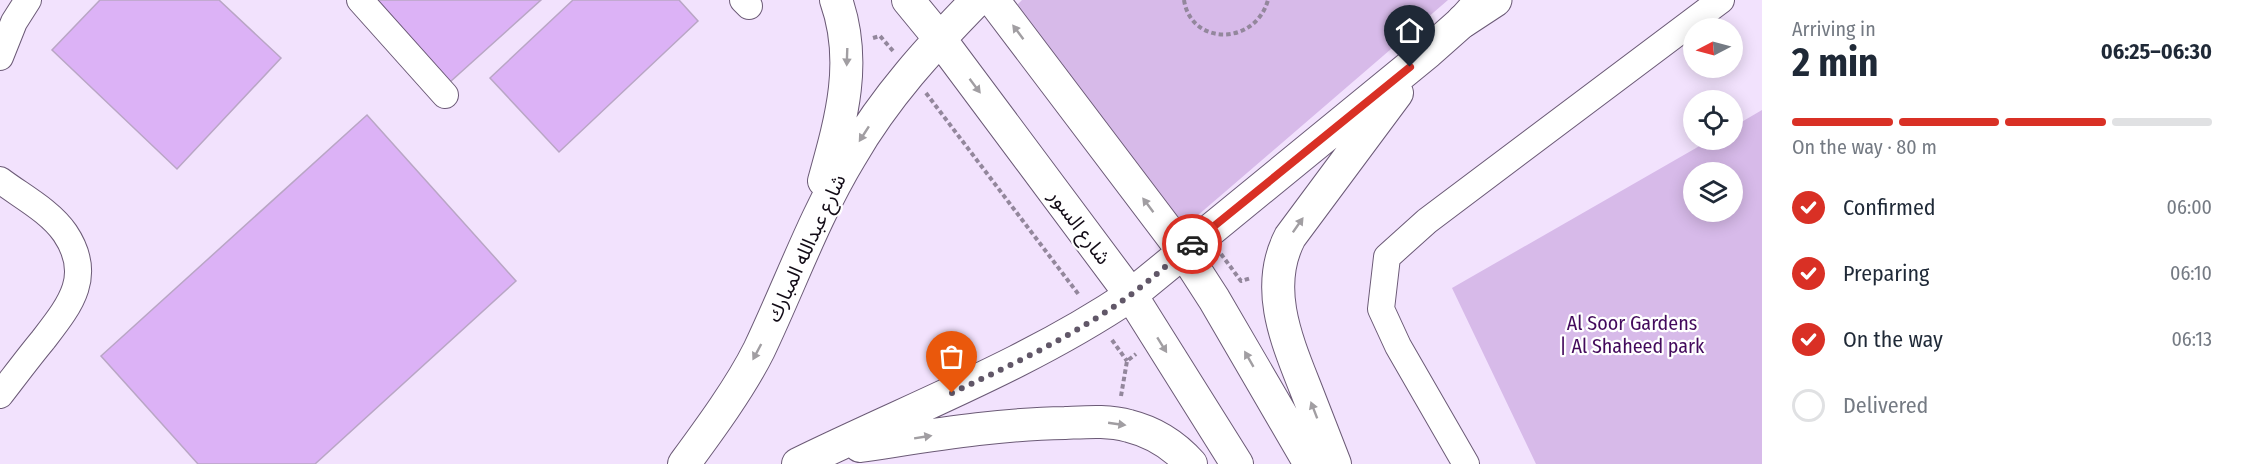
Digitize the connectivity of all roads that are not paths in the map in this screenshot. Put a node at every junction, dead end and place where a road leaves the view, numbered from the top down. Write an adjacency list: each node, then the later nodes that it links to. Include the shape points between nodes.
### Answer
1 (28, 0): 10 (street); 13 (street)
2 (360, 0): 14 (street)
3 (836, 0): 16 (main road, one-way to 16, via 847,45 846,84)
4 (908, 0): 11 (main road, شارع السور)
5 (977, 0): 11 (main road, شارع عبدالله المبارك)
6 (993, 0): 17 (main road, one-way to 6)
7 (1495, 0): 9 (highway)
8 (1721, 0): 26 (street, via 1427,221 1388,257 1381,309)
9 (1473, 11): 12 (main road)
10 (0, 22)
11 (940, 39): 16 (main road, شارع عبدالله المبارك, one-way to 16, via 885,104 850,157); 18 (main road, شارع السور, one-way to 18)
12 (1428, 52): 17 (main road); 25 (main road, one-way to 12, via 1283,328 1278,272 1294,230)
13 (0, 57)
14 (445, 95)
15 (0, 180): 19 (street, via 53,219 75,251 79,270 66,311)
16 (807, 241): 21 (main road, شارع عبدالله المبارك, one-way to 21, via 758,352)
17 (1194, 242): 18 (main road); 24 (main road, one-way to 17, via 1214,299)
18 (1131, 295): 20 (main road, via 1017,363); 23 (main road, شارع السور, one-way to 23)
19 (0, 395)
20 (811, 458): 22 (main road, one-way to 22, via 1002,426 1090,422 1141,429 1171,445)
21 (684, 464)
22 (1191, 464)
23 (1237, 464)
24 (1310, 464)
25 (1335, 464)
26 (1466, 464)

